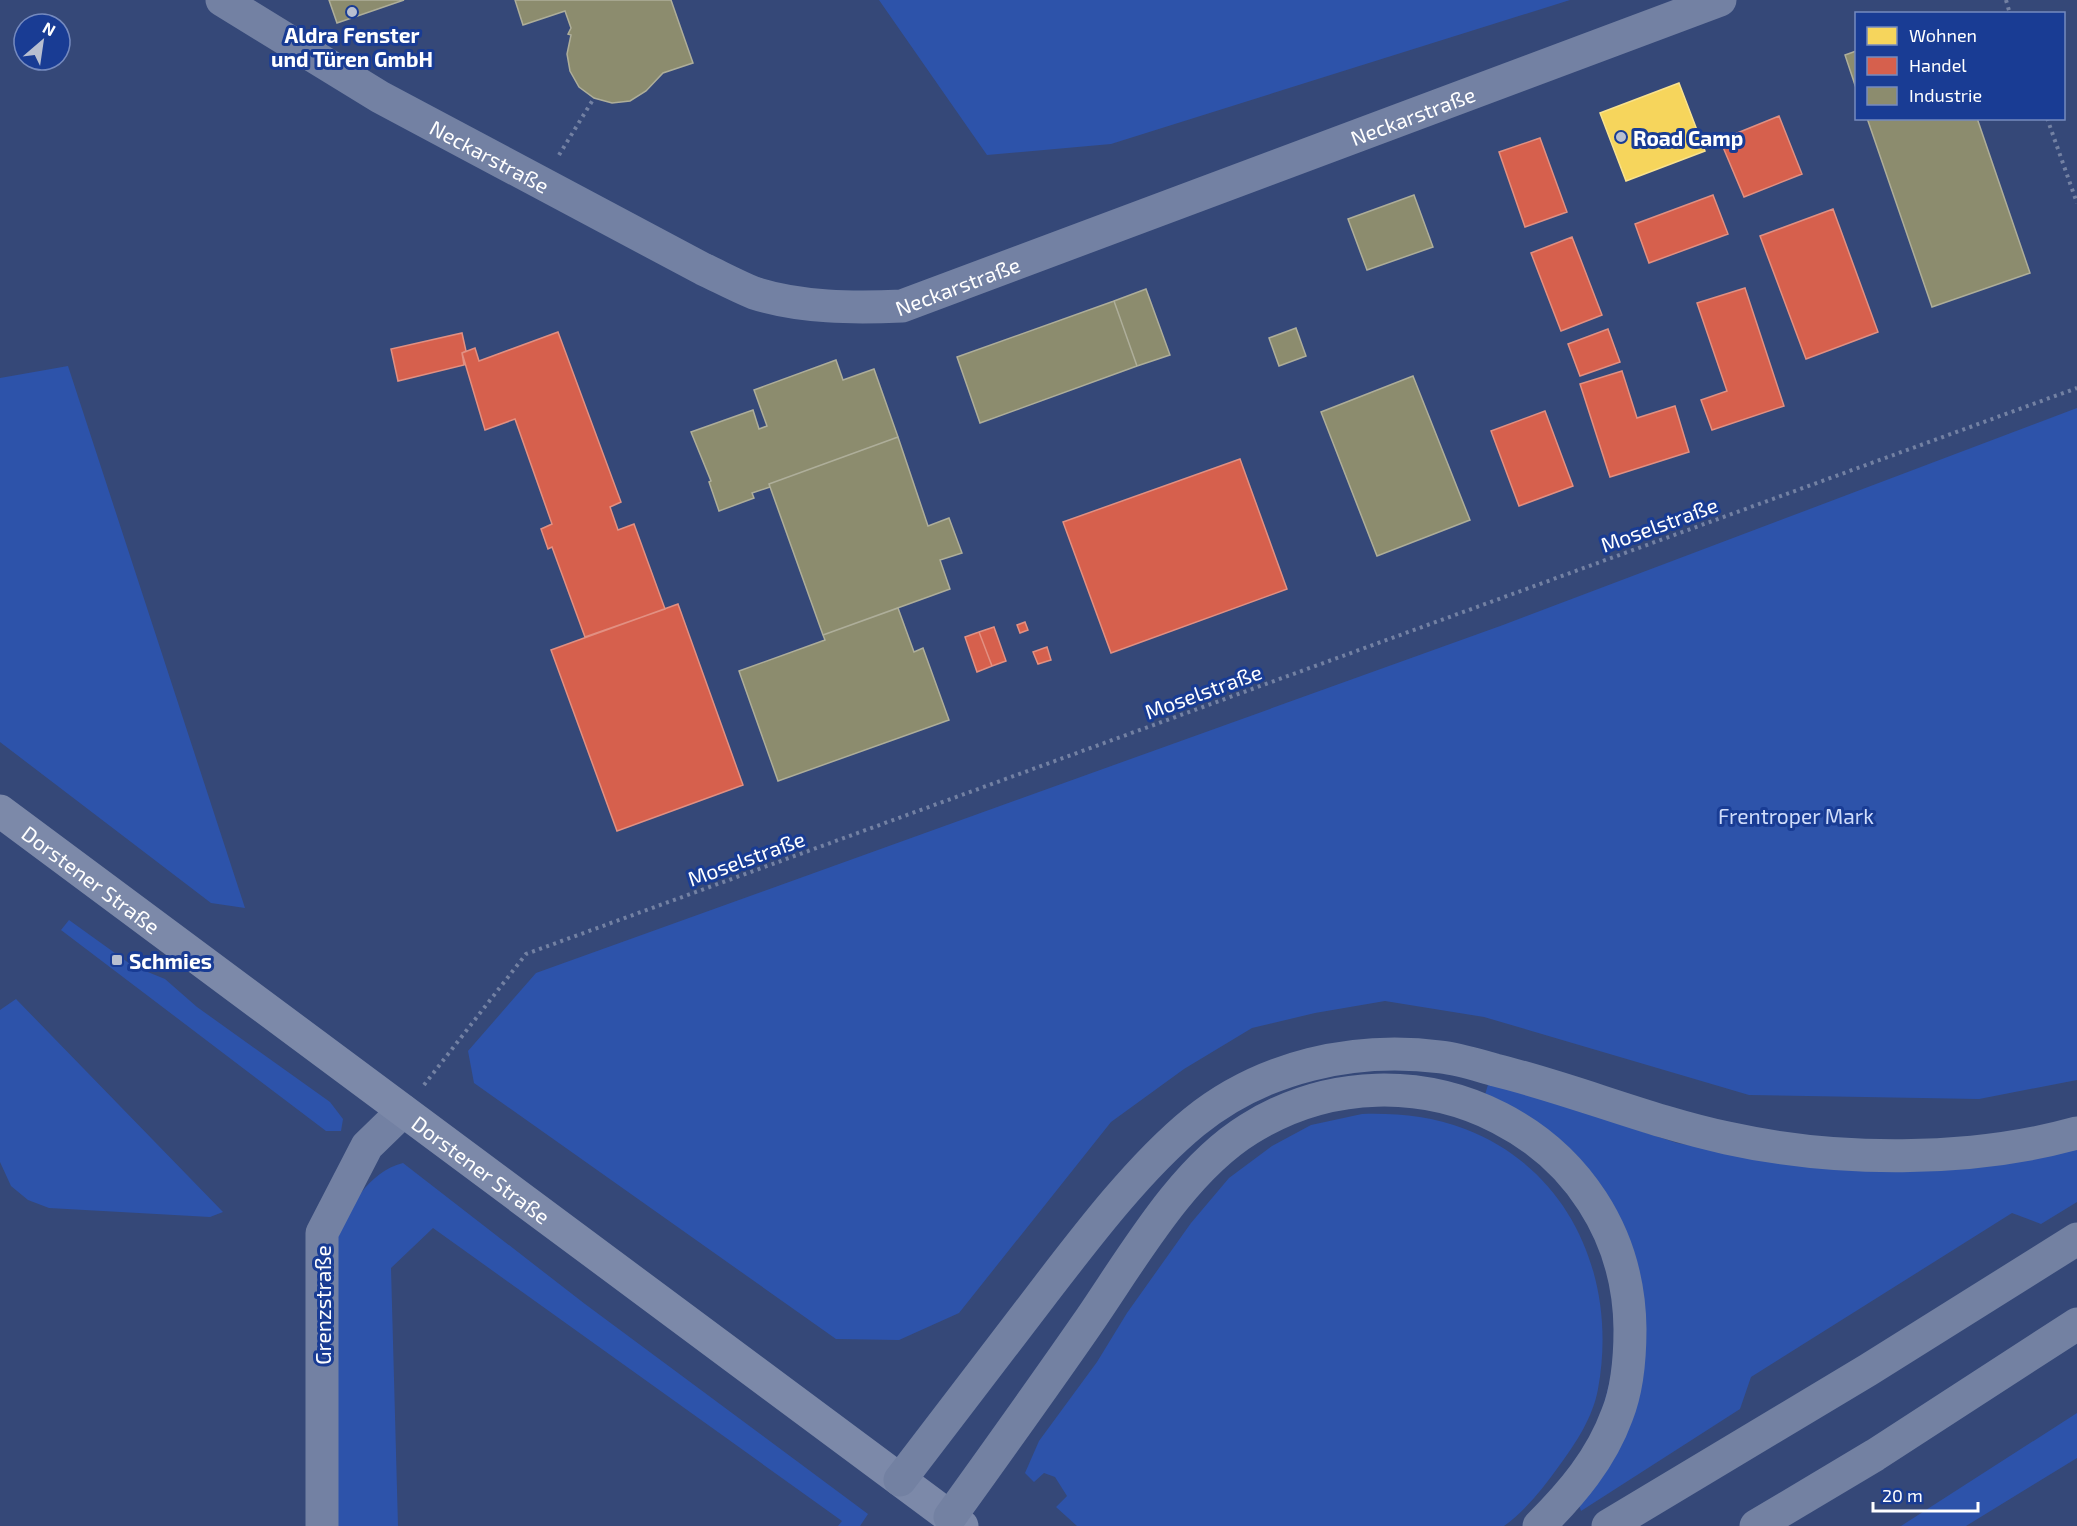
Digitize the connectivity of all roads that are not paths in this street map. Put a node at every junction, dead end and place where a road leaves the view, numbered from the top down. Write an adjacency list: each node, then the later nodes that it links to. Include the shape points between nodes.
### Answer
1 (222, 0): 2 (street, Neckarstraße, via 380,97 704,269 755,293 803,303 867,308 902,306)
2 (1720, 0)
3 (0, 811): 4 (main road, Dorstener Straße)
4 (403, 1111): 8 (main road, Dorstener Straße); 10 (street, Grenzstraße, via 367,1146 322,1233)
5 (2077, 1133): 8 (highway, via 2004,1148 1937,1154 1797,1150 1696,1131 1526,1077 1445,1057 1386,1054 1329,1058 1271,1076 1218,1104 1168,1145 1087,1236)
6 (2077, 1239): 12 (highway)
7 (2077, 1324): 13 (highway, via 1875,1455)
8 (900, 1480): 9 (main road, Dorstener Straße)
9 (956, 1521): 11 (highway, via 1129,1262 1209,1161 1277,1113 1347,1091 1389,1089 1427,1092 1460,1101 1522,1131 1575,1179 1603,1218 1616,1248 1630,1310 1629,1365 1619,1412 1591,1467)
10 (322, 1526)
11 (1539, 1526)
12 (1608, 1526)
13 (1756, 1526)

